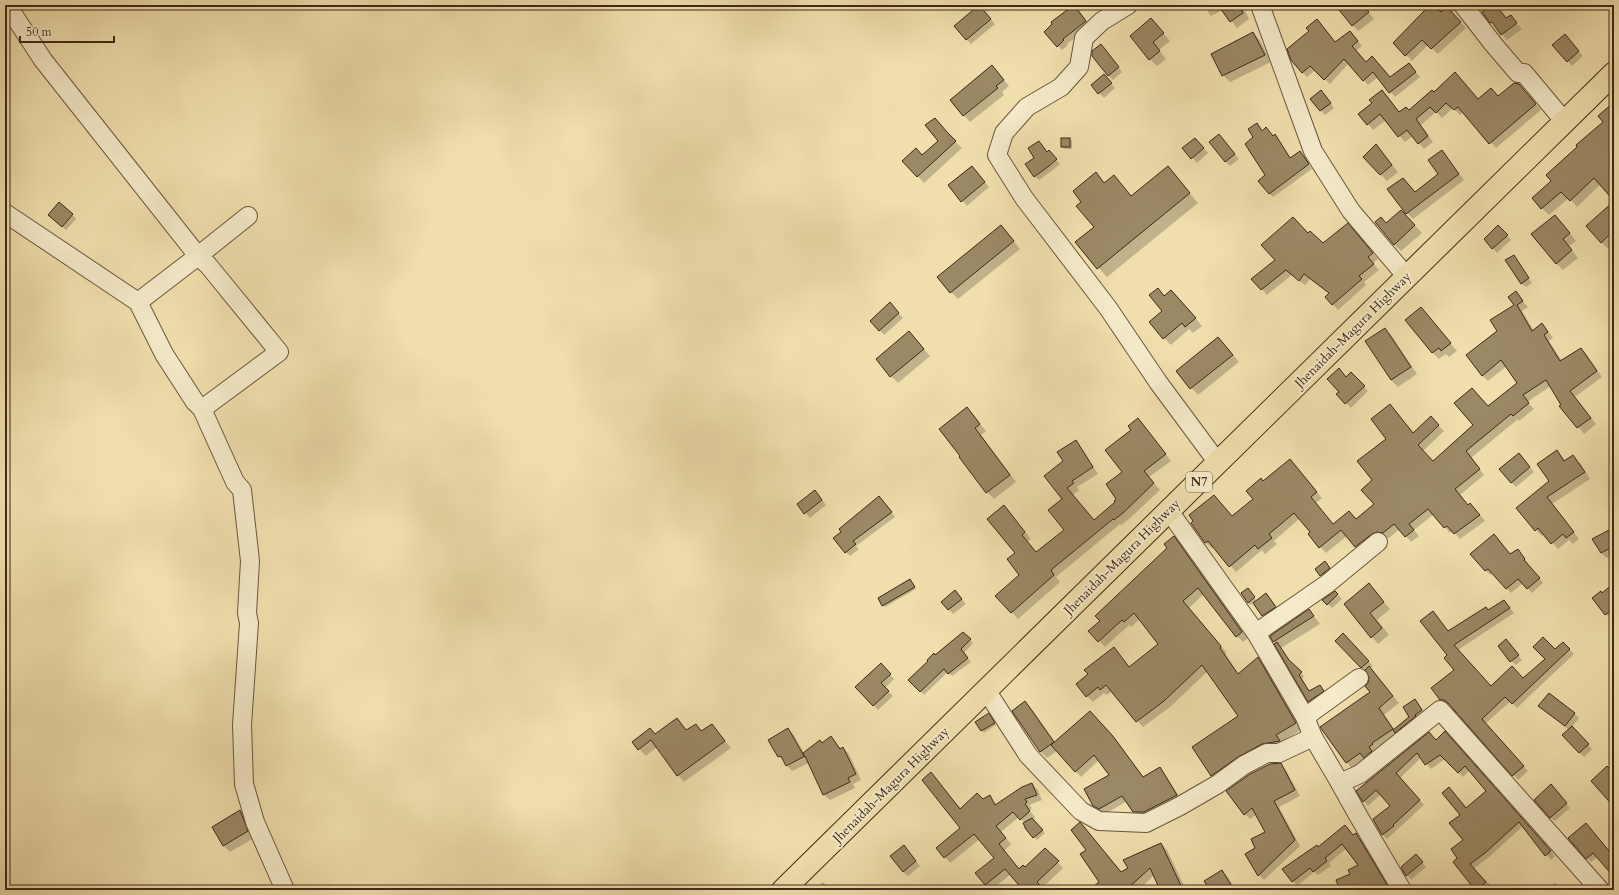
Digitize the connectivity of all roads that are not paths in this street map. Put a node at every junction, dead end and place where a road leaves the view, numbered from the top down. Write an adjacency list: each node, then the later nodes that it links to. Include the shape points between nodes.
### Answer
1 (7, 5): 9 (street, via 43,60)
2 (1128, 5): 13 (street, via 1102,21 1084,38 1079,67 1061,87 1027,107 1004,133 997,155 1024,198 1108,308)
3 (1260, 5): 10 (street, via 1313,151 1351,211)
4 (1463, 5): 6 (street, via 1507,61 1518,73 1524,74)
5 (1614, 73): 6 (highway, Jhenaidah-Magura Highway / N7)
6 (1565, 122): 10 (highway, Jhenaidah-Magura Highway / N7)
7 (5, 213): 11 (street)
8 (248, 216): 9 (street)
9 (198, 256): 11 (street); 12 (street, via 280,352)
10 (1407, 277): 13 (highway, Jhenaidah-Magura Highway / N7)
11 (138, 302): 12 (street, via 164,354)
12 (202, 409): 22 (street, via 235,482 242,490 250,561 247,613 250,623 242,725 244,784 255,822)
13 (1218, 463): 14 (highway, Jhenaidah-Magura Highway / N7)
14 (1169, 511): 16 (street); 18 (highway, Jhenaidah-Magura Highway / N7)
15 (1378, 542): 16 (street, via 1327,584)
16 (1256, 633): 19 (street)
17 (1359, 678): 19 (street)
18 (986, 690): 20 (street, via 1028,755 1082,811 1099,821 1146,823 1180,806 1267,753 1279,753); 23 (highway, Jhenaidah-Magura Highway / N7)
19 (1305, 717): 20 (street)
20 (1313, 737): 21 (street)
21 (1340, 783): 24 (street); 25 (street, via 1360,774 1440,710)
22 (285, 890)
23 (783, 890)
24 (1402, 890)
25 (1600, 890)

